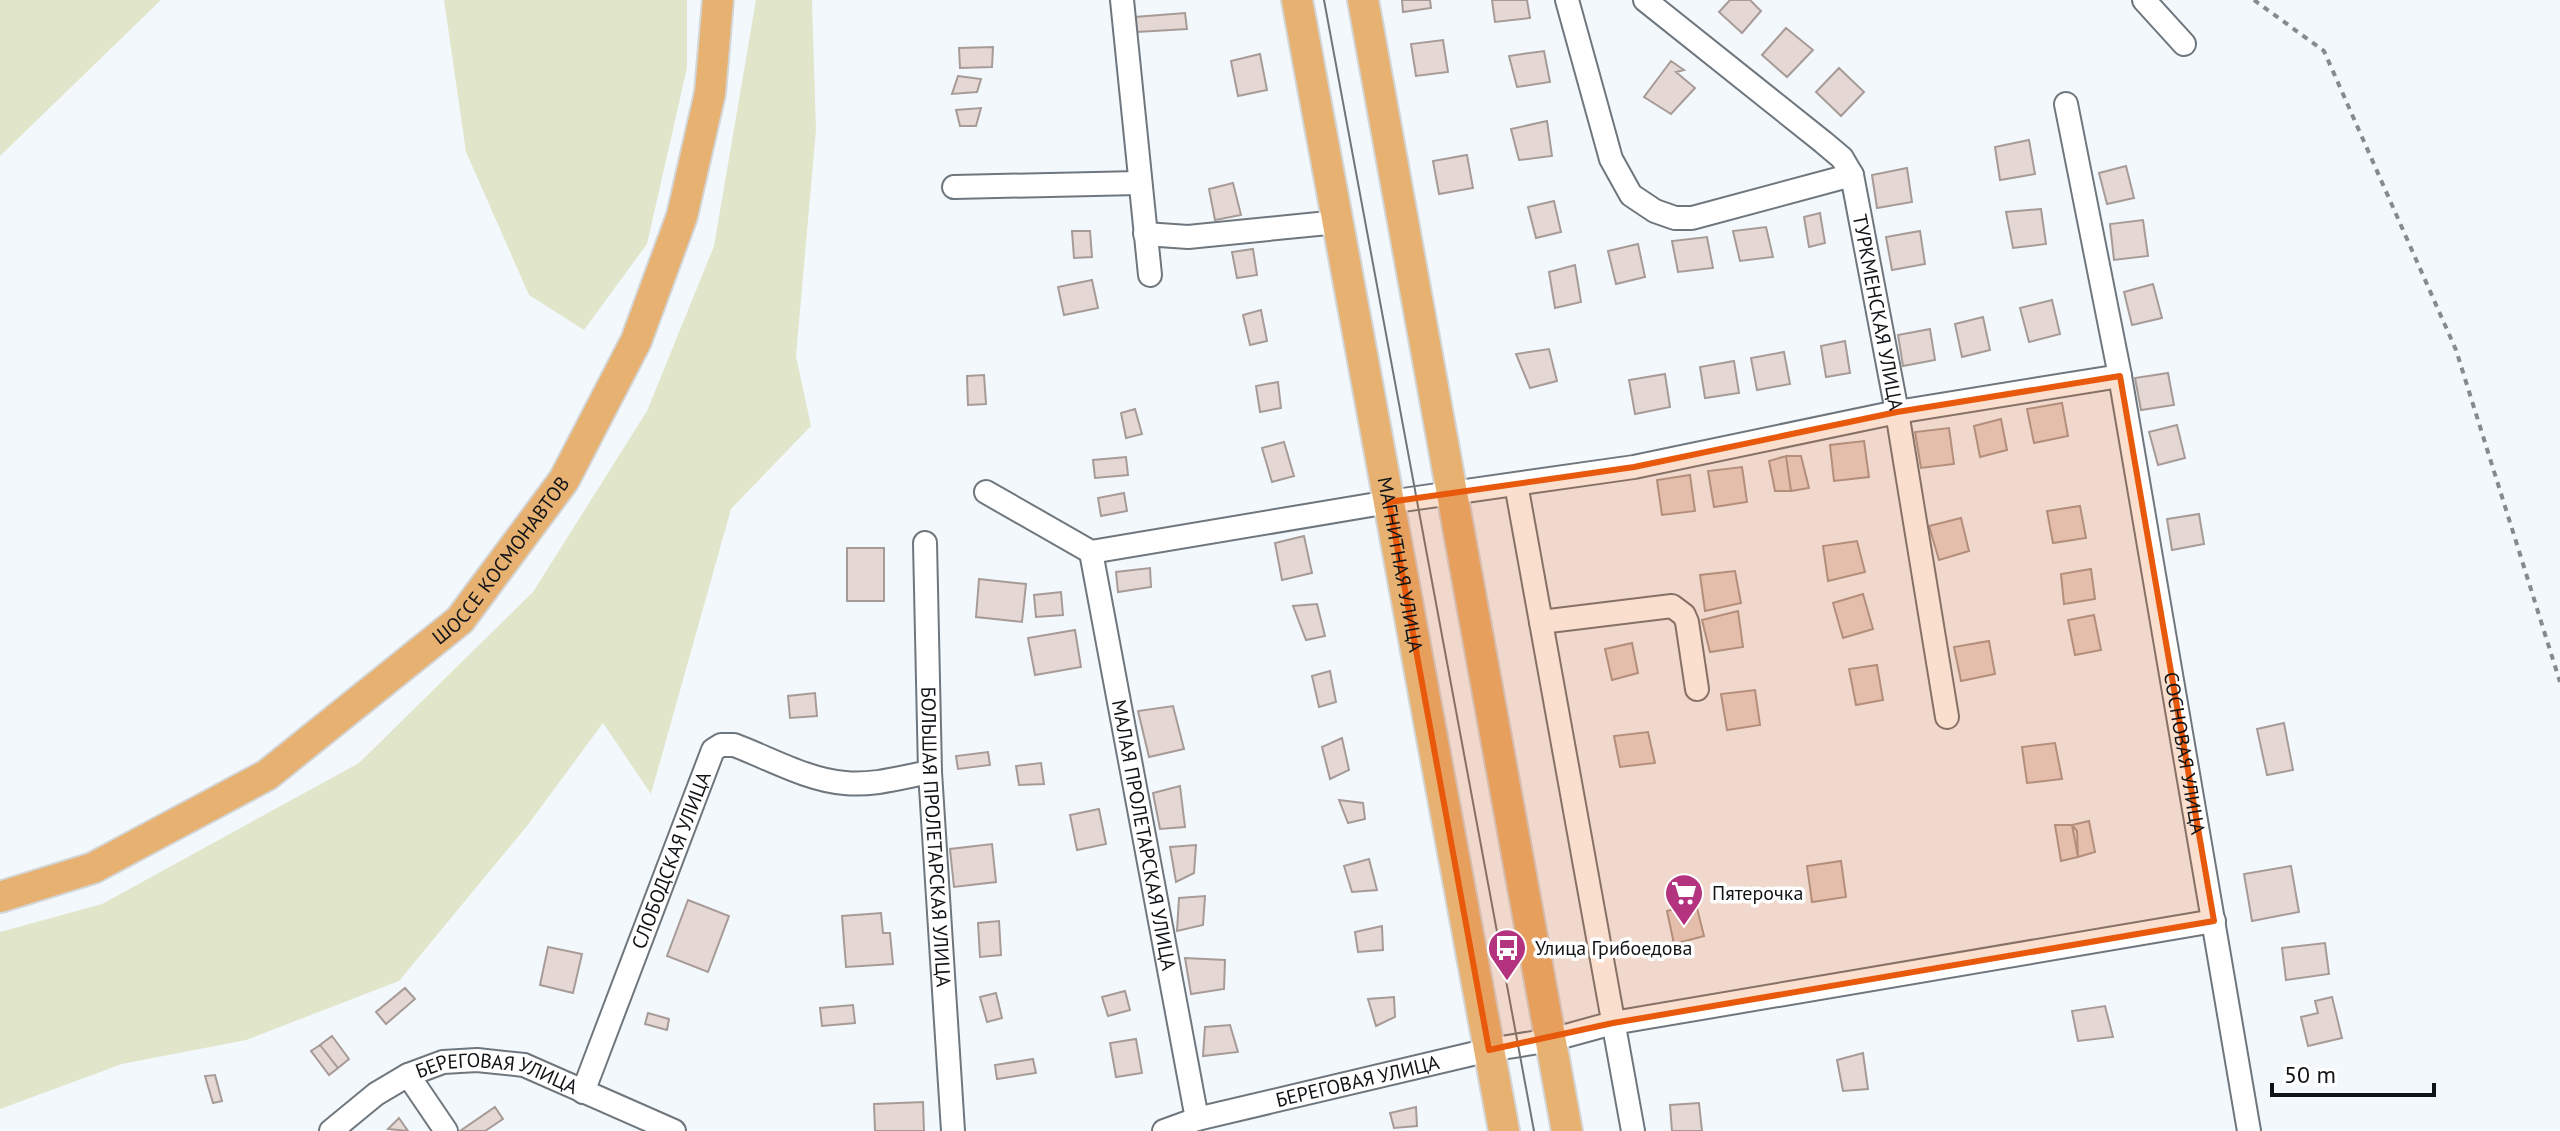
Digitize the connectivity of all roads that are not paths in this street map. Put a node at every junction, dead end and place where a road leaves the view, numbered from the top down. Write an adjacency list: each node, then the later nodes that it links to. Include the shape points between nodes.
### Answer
1 (718, 0): 28 (main road, ШОССЕ КОСМОНАВТОВ, via 710,93 682,216 636,341 564,480 460,620 267,775 93,868)
2 (1122, 0): 11 (street)
3 (1297, 0): 13 (main road, МАГНИТНАЯ УЛИЦА)
4 (1363, 0): 20 (main road)
5 (1567, 0): 10 (street, via 1611,159 1631,195 1655,211 1692,218)
6 (1645, 0): 10 (street, ТУРКМЕНСКАЯ УЛИЦА, via 1842,158)
7 (2144, 0): 8 (street)
8 (2184, 44)
9 (2066, 104): 16 (street, СОСНОВАЯ УЛИЦА)
10 (1852, 175): 17 (street, ТУРКМЕНСКАЯ УЛИЦА)
11 (1139, 183): 12 (street); 14 (street)
12 (954, 187)
13 (1338, 222): 14 (street, via 1188,237); 21 (main road, МАГНИТНАЯ УЛИЦА)
14 (1145, 234): 15 (street)
15 (1150, 275)
16 (2120, 376): 17 (street); 29 (street, СОСНОВАЯ УЛИЦА)
17 (1897, 412): 18 (street, via 1634,467); 26 (street, ТУРКМЕНСКАЯ УЛИЦА)
18 (1516, 484): 20 (street); 24 (street)
19 (986, 492): 23 (street)
20 (1452, 494): 21 (street); 31 (main road)
21 (1389, 502): 23 (street); 32 (main road, МАГНИТНАЯ УЛИЦА)
22 (925, 543): 27 (street, БОЛЬШАЯ ПРОЛЕТАРСКАЯ УЛИЦА)
23 (1091, 552): 35 (street, МАЛАЯ ПРОЛЕТАРСКАЯ УЛИЦА)
24 (1541, 622): 25 (street, via 1672,606 1687,622); 30 (street)
25 (1697, 689)
26 (1947, 717)
27 (930, 772): 34 (street, СЛОБОДСКАЯ УЛИЦА, via 844,783 734,745 713,750); 39 (street, БОЛЬШАЯ ПРОЛЕТАРСКАЯ УЛИЦА)
28 (0, 897)
29 (2214, 921): 30 (street, БЕРЕГОВАЯ УЛИЦА); 44 (street, СОСНОВАЯ УЛИЦА)
30 (1613, 1023): 31 (street, БЕРЕГОВАЯ УЛИЦА); 43 (street)
31 (1551, 1040): 32 (street, БЕРЕГОВАЯ УЛИЦА); 42 (main road)
32 (1489, 1050): 35 (street, БЕРЕГОВАЯ УЛИЦА); 41 (main road, МАГНИТНАЯ УЛИЦА)
33 (408, 1075): 34 (street, БЕРЕГОВАЯ УЛИЦА, via 443,1062 477,1060 524,1065); 36 (street, БЕРЕГОВАЯ УЛИЦА); 37 (street)
34 (583, 1092): 38 (street, БЕРЕГОВАЯ УЛИЦА)
35 (1197, 1119): 40 (street, БЕРЕГОВАЯ УЛИЦА)
36 (331, 1131)
37 (446, 1131)
38 (674, 1131)
39 (953, 1131)
40 (1164, 1131)
41 (1504, 1131)
42 (1567, 1131)
43 (1633, 1131)
44 (2249, 1131)

